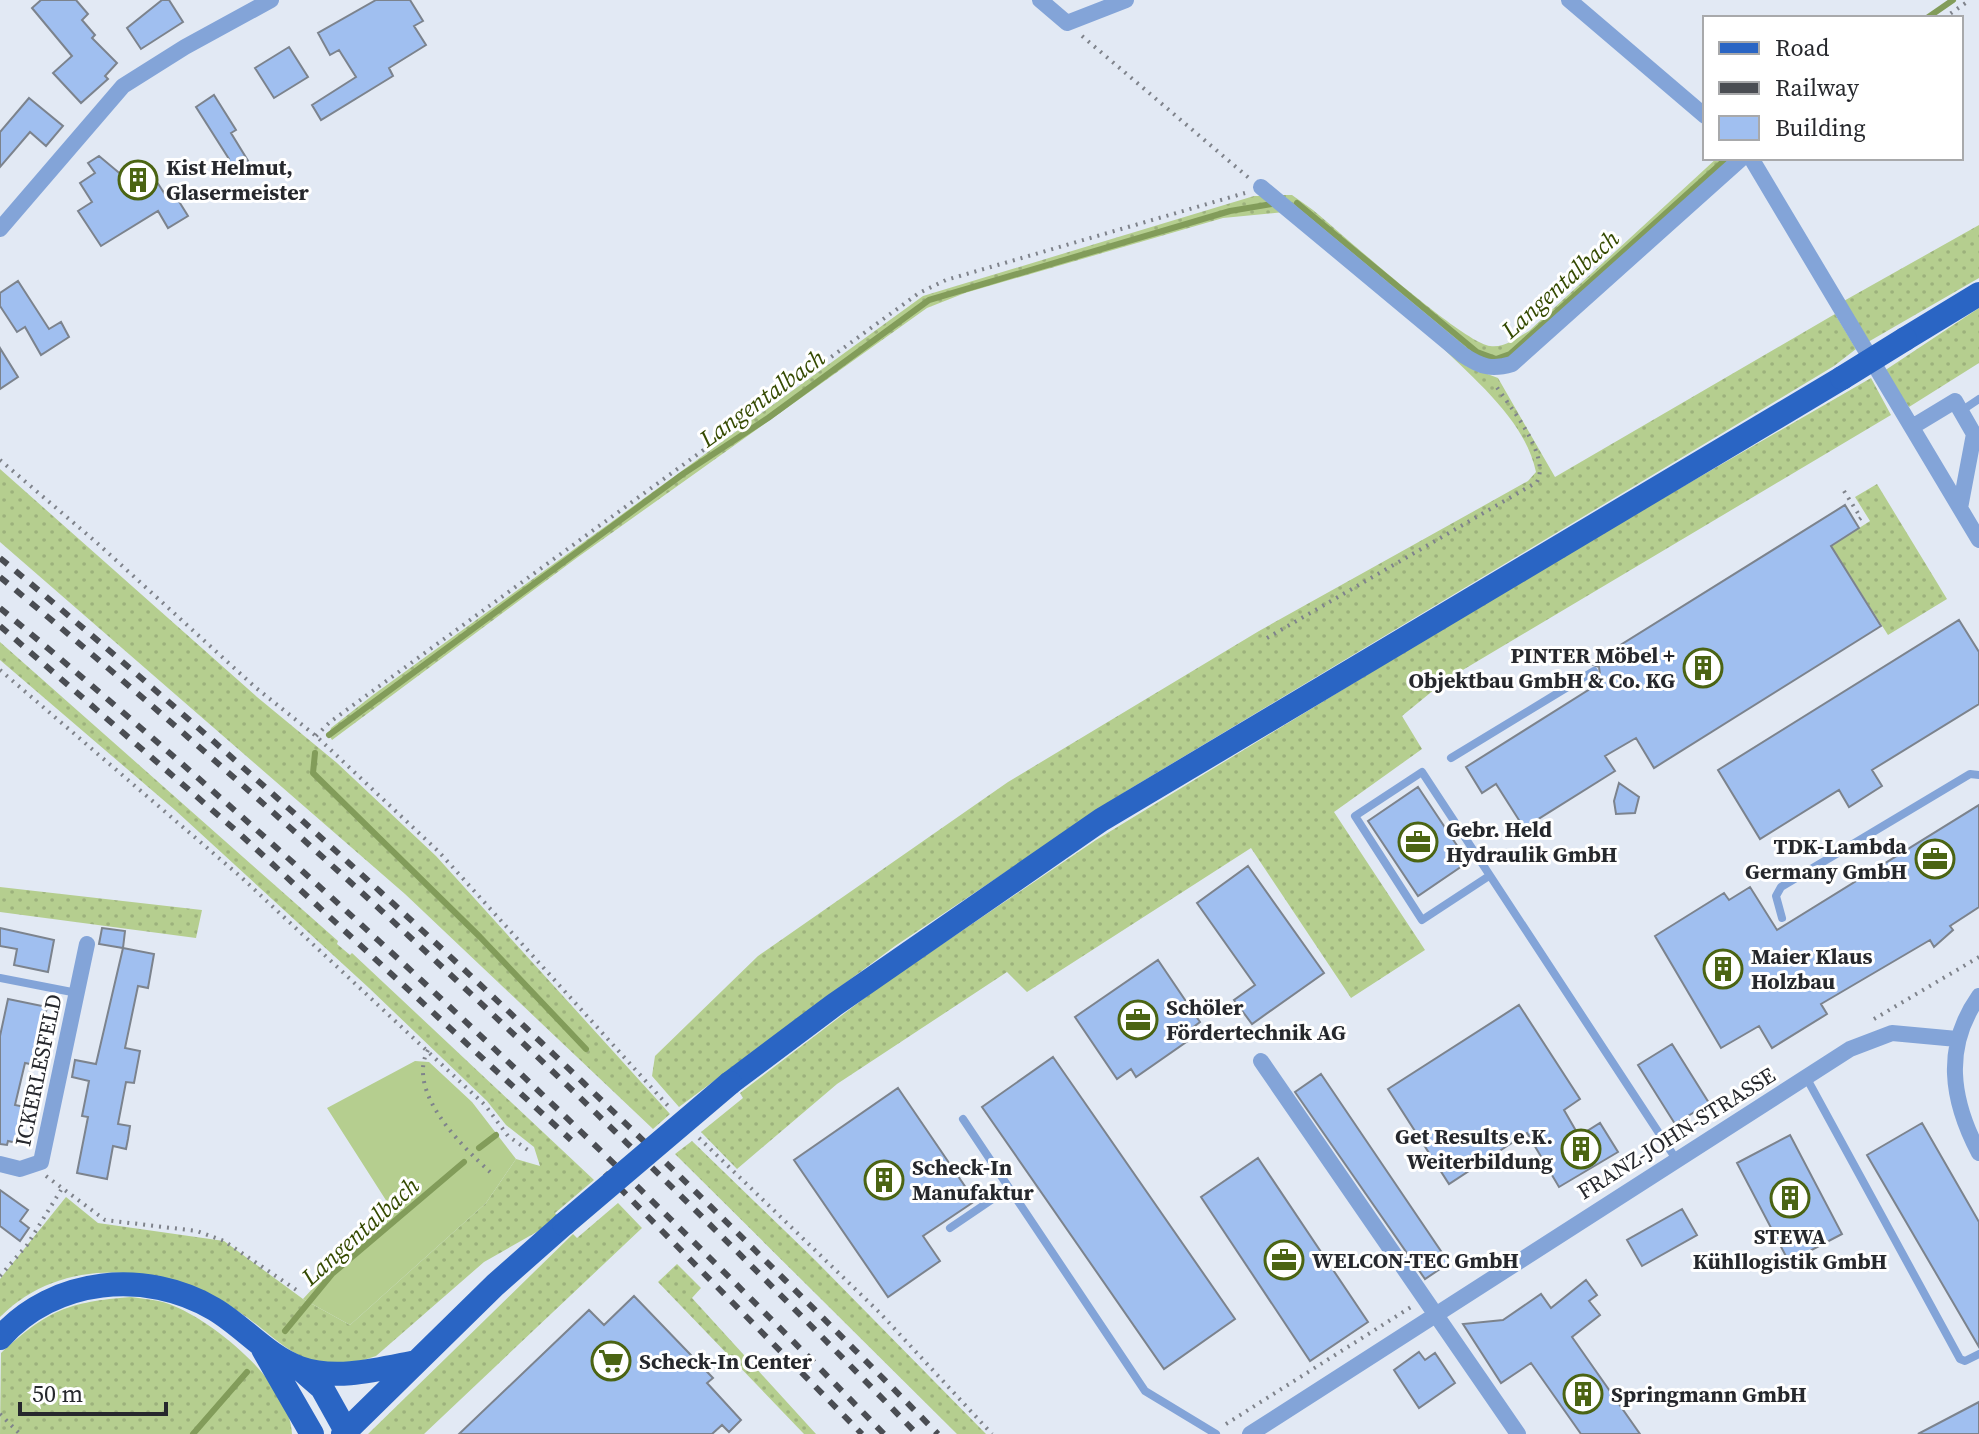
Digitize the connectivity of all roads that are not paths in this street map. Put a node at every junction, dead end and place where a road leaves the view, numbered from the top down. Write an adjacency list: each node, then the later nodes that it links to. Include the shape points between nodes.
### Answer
1 (271, 0): 9 (street, via 123,86)
2 (1040, 0): 3 (street, via 1067,23)
3 (1126, 0)
4 (1569, 0): 5 (street)
5 (1703, 114)
6 (1740, 160): 8 (street, via 1512,364 1495,369 1479,366)
7 (1752, 160): 13 (street)
8 (1261, 187)
9 (0, 229)
10 (1979, 294): 39 (main road, bridge, via 1101,820 730,1083 564,1224)
11 (1979, 399): 12 (lane)
12 (1961, 411): 13 (street, via 1955,401); 14 (street)
13 (1912, 427): 15 (street)
14 (1976, 440): 15 (street)
15 (1960, 508): 16 (street)
16 (1979, 540)
17 (1594, 671): 18 (lane)
18 (1451, 758)
19 (1979, 775): 21 (lane, via 1970,774 1781,887 1776,896)
20 (1489, 876): 20 (lane, via 1422,920 1355,816 1422,772); 31 (lane)
21 (1782, 918)
22 (87, 944): 24 (street, ICKERLESFELD)
23 (0, 978): 24 (lane)
24 (77, 993): 32 (street, ICKERLESFELD, via 44,1152 35,1166)
25 (1979, 996): 26 (street)
26 (1957, 1039): 28 (street, FRANZ-JOHN-STRASSE, via 1892,1033 1850,1049); 30 (street, via 1956,1098)
27 (1261, 1061): 35 (street)
28 (1806, 1077): 31 (street, FRANZ-JOHN-STRASSE); 38 (lane, via 1960,1359)
29 (963, 1119): 33 (lane)
30 (1979, 1153)
31 (1676, 1159): 35 (street, FRANZ-JOHN-STRASSE)
32 (0, 1164)
33 (1009, 1188): 34 (lane); 43 (lane, via 1145,1391)
34 (950, 1228)
35 (1432, 1314): 44 (street, FRANZ-JOHN-STRASSE); 45 (street)
36 (0, 1338): 37 (main road, via 58,1297 120,1283 185,1294)
37 (257, 1341): 40 (main road); 42 (main road)
38 (1979, 1354)
39 (416, 1362): 40 (main road, via 345,1373); 41 (main road)
40 (299, 1368): 41 (main road, via 322,1388)
41 (344, 1433)
42 (312, 1434)
43 (1216, 1434)
44 (1250, 1434)
45 (1518, 1434)

